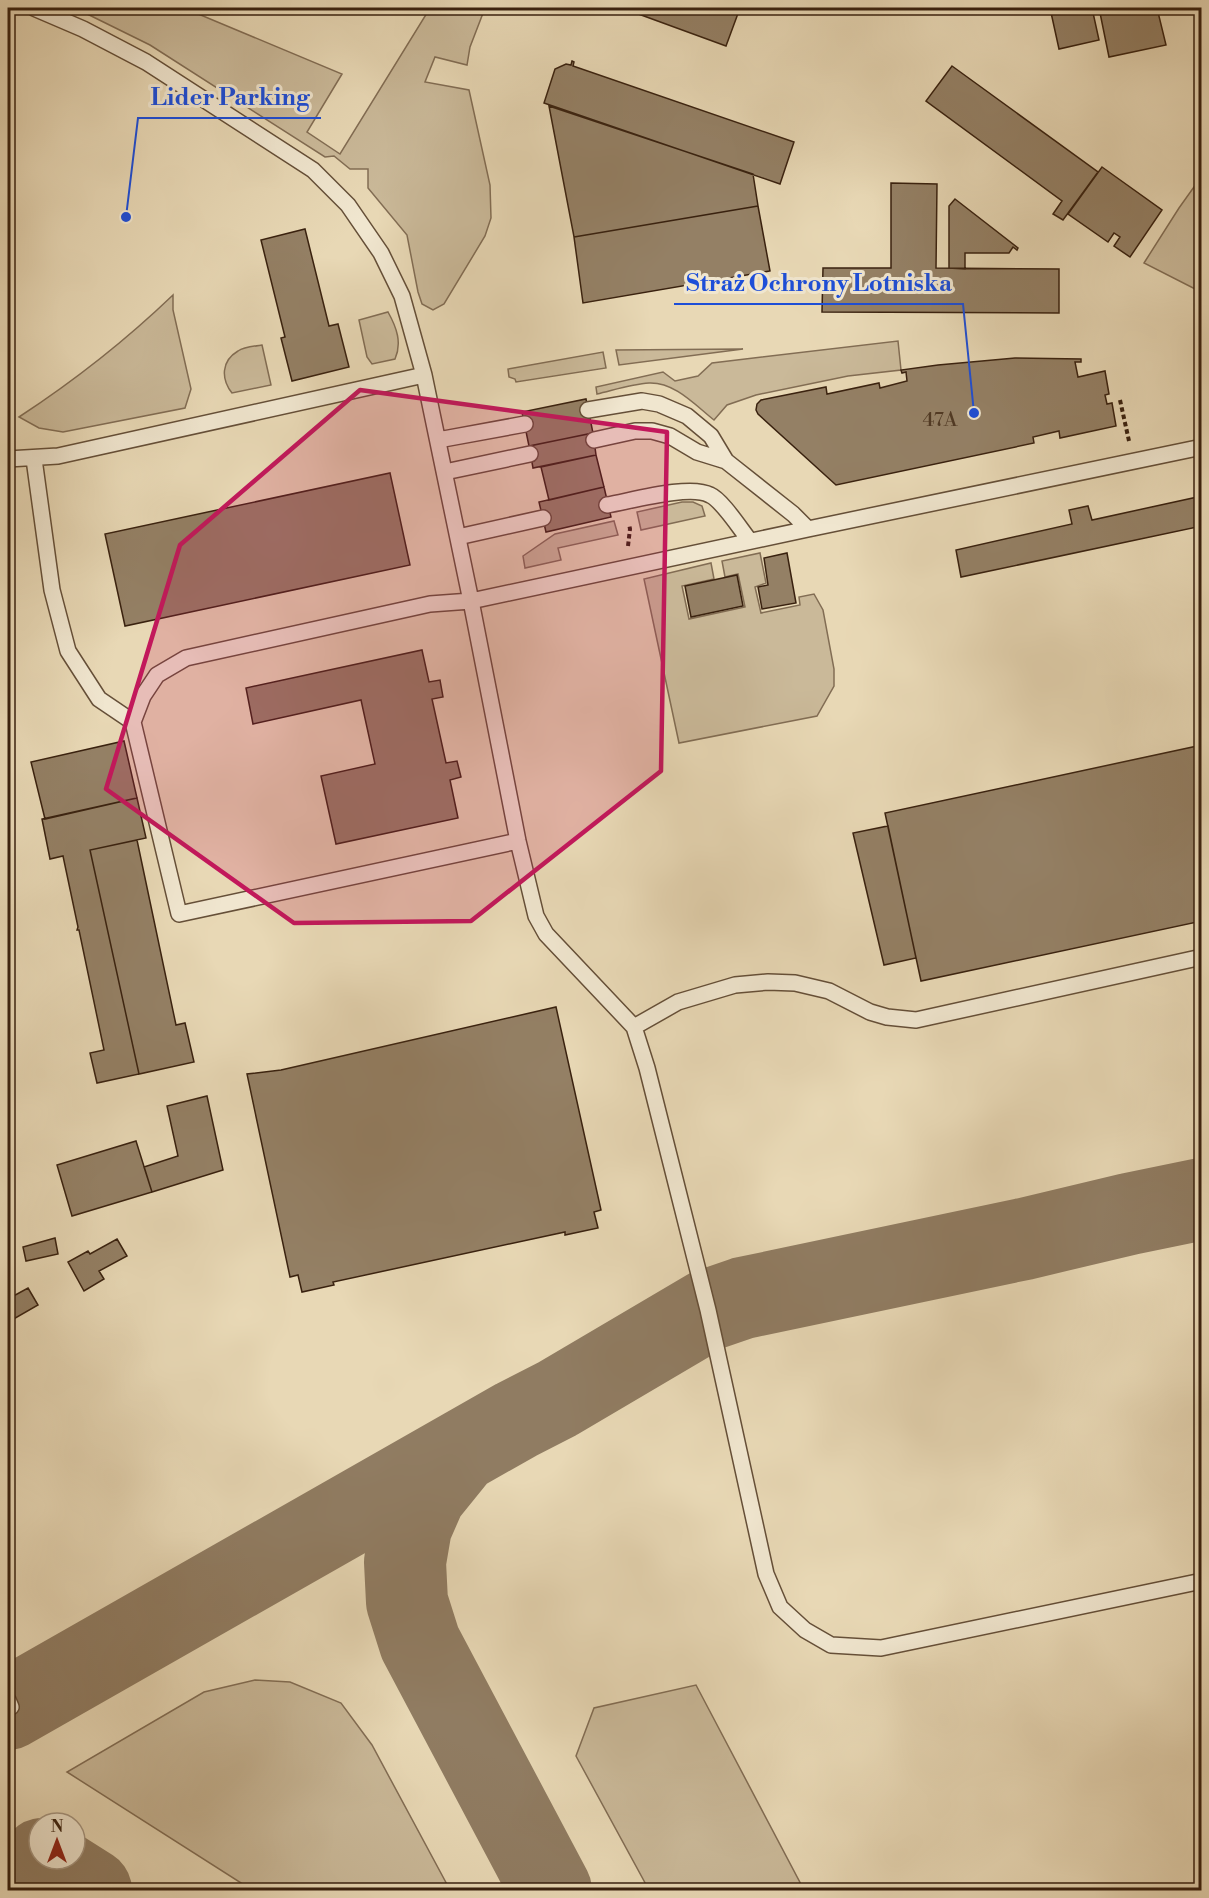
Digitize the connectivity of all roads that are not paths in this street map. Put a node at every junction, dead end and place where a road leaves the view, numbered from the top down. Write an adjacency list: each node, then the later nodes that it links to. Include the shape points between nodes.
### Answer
1 (34, 8): 2 (lane, via 146,62 313,170 348,205 381,253 402,296)
2 (424, 375): 5 (lane); 10 (lane)
3 (588, 410): 11 (lane, via 642,401 659,404 687,416 711,436)
4 (525, 424): 5 (lane)
5 (438, 440): 12 (lane)
6 (594, 440): 11 (lane, via 652,430)
7 (1202, 447): 15 (lane)
8 (531, 453): 12 (lane)
9 (8, 459): 10 (lane)
10 (34, 459): 19 (lane, via 52,590 68,651 99,699)
11 (726, 461): 15 (lane)
12 (445, 472): 16 (lane)
13 (608, 505): 17 (lane, via 680,491 710,494)
14 (543, 518): 16 (lane)
15 (808, 529): 17 (lane)
16 (458, 537): 18 (lane)
17 (750, 541): 18 (lane)
18 (471, 601): 19 (lane, via 430,604 186,658 157,675); 20 (lane)
19 (133, 722): 20 (lane, via 179,914)
20 (518, 841): 22 (lane, via 536,916 546,934)
21 (1202, 957): 22 (lane, via 916,1020 870,1012 829,991 795,983 735,985 678,1002)
22 (634, 1027): 23 (lane, via 708,1311 766,1574 780,1607 805,1630 831,1645 881,1648)
23 (1202, 1581)

